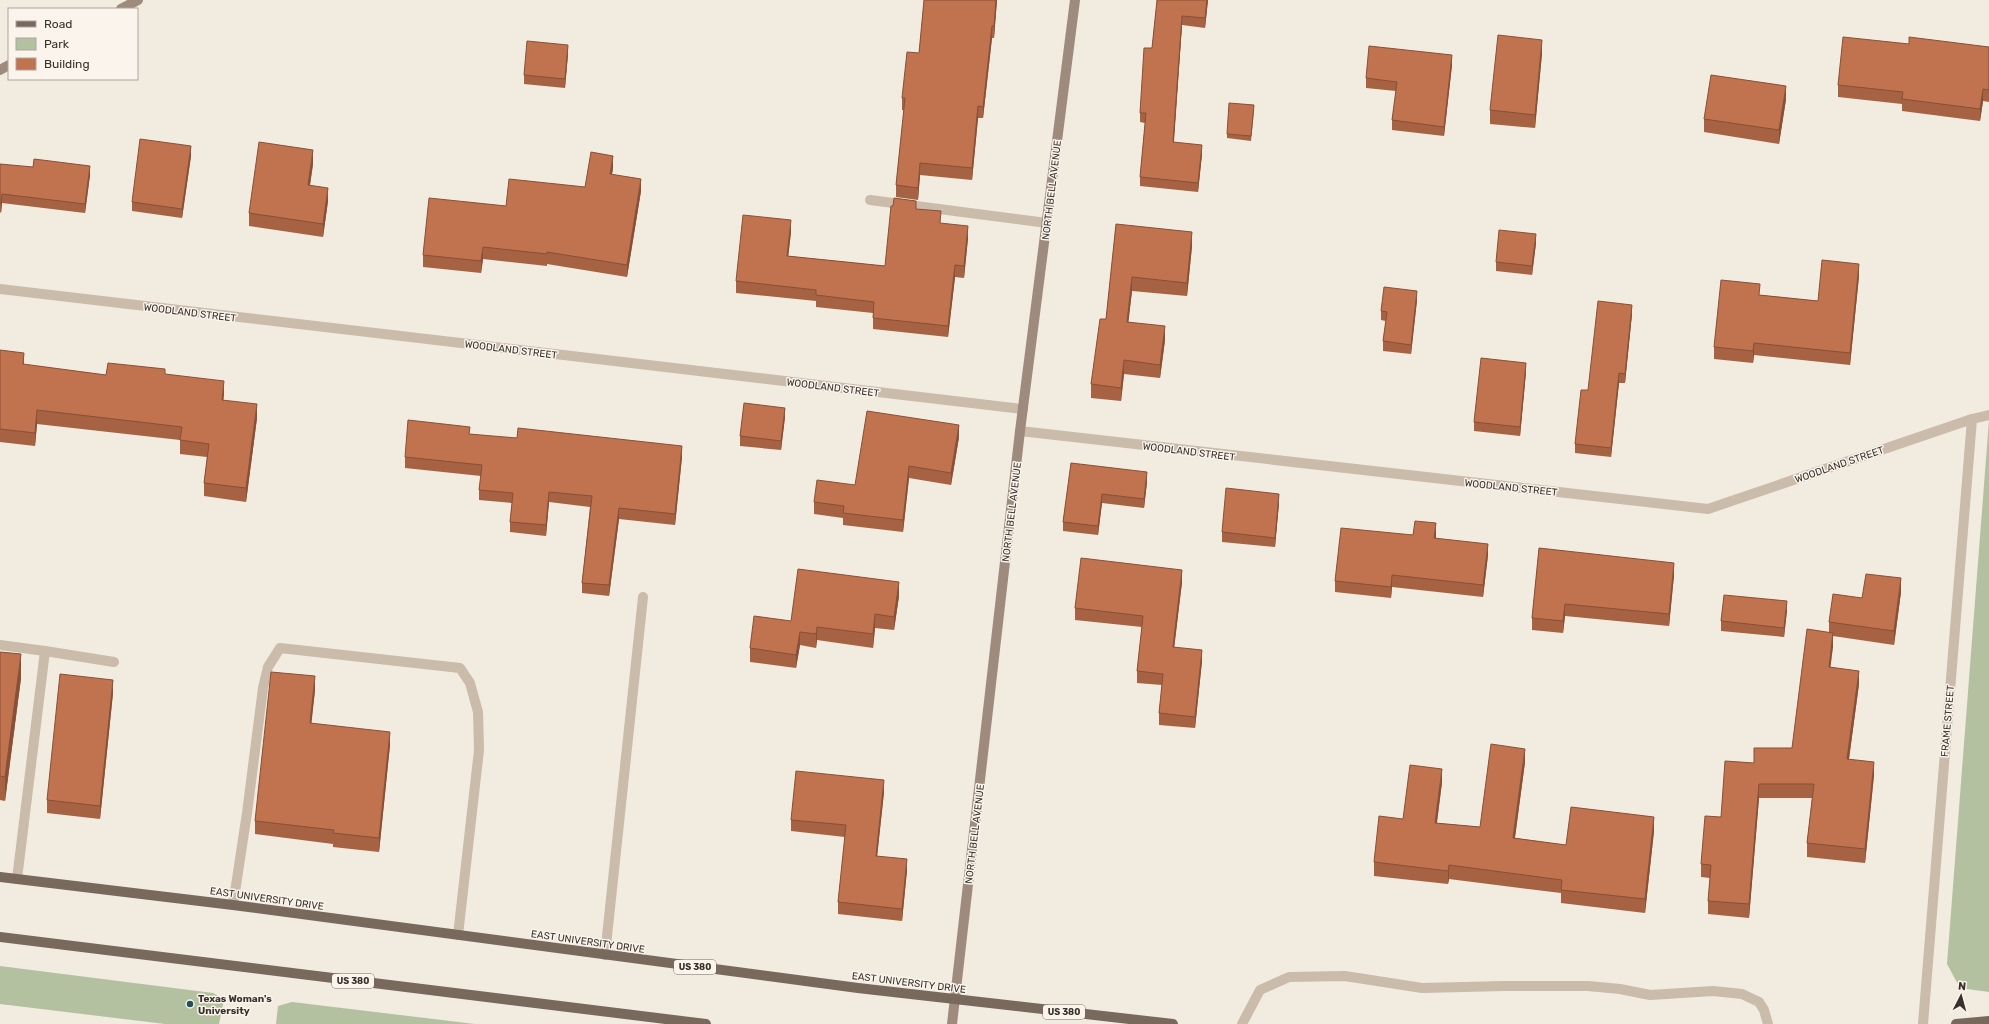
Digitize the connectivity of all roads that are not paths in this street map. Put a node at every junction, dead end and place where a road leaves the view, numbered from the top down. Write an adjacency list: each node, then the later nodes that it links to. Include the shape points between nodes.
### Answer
1 (138, 0): 3 (main road)
2 (1075, 0): 5 (main road, NORTH BELL AVENUE)
3 (123, 8)
4 (870, 200): 5 (street)
5 (1047, 224): 7 (main road, NORTH BELL AVENUE)
6 (0, 290): 7 (street, WOODLAND STREET)
7 (1023, 408): 10 (main road, NORTH BELL AVENUE)
8 (1989, 415): 9 (street, WOODLAND STREET)
9 (1972, 419): 10 (street, WOODLAND STREET, via 1708,509); 29 (street, FRAME STREET)
10 (1020, 431): 21 (main road, NORTH BELL AVENUE)
11 (643, 597): 20 (street)
12 (0, 646): 13 (street)
13 (45, 651): 14 (street); 16 (street)
14 (114, 662)
15 (0, 877): 16 (main road, EAST UNIVERSITY DRIVE / US 380)
16 (16, 879): 17 (main road, EAST UNIVERSITY DRIVE / US 380)
17 (233, 905): 18 (main road, EAST UNIVERSITY DRIVE / US 380); 18 (street, via 263,688 268,667 280,648 460,668 470,683 478,712 479,750)
18 (458, 935): 20 (main road, EAST UNIVERSITY DRIVE / US 380)
19 (0, 938): 23 (main road, US 380)
20 (605, 955): 21 (main road, EAST UNIVERSITY DRIVE / US 380)
21 (955, 1000): 25 (main road, NORTH BELL AVENUE); 26 (main road, EAST UNIVERSITY DRIVE / US 380)
22 (1989, 1021): 30 (main road)
23 (694, 1023): 24 (main road, US 380)
24 (706, 1024)
25 (952, 1024)
26 (1173, 1024)
27 (1242, 1024): 28 (street, via 1260,990 1289,977 1338,976 1422,988 1588,986 1650,995 1713,991 1742,994 1759,1002)
28 (1768, 1024)
29 (1923, 1024)
30 (1956, 1024)

